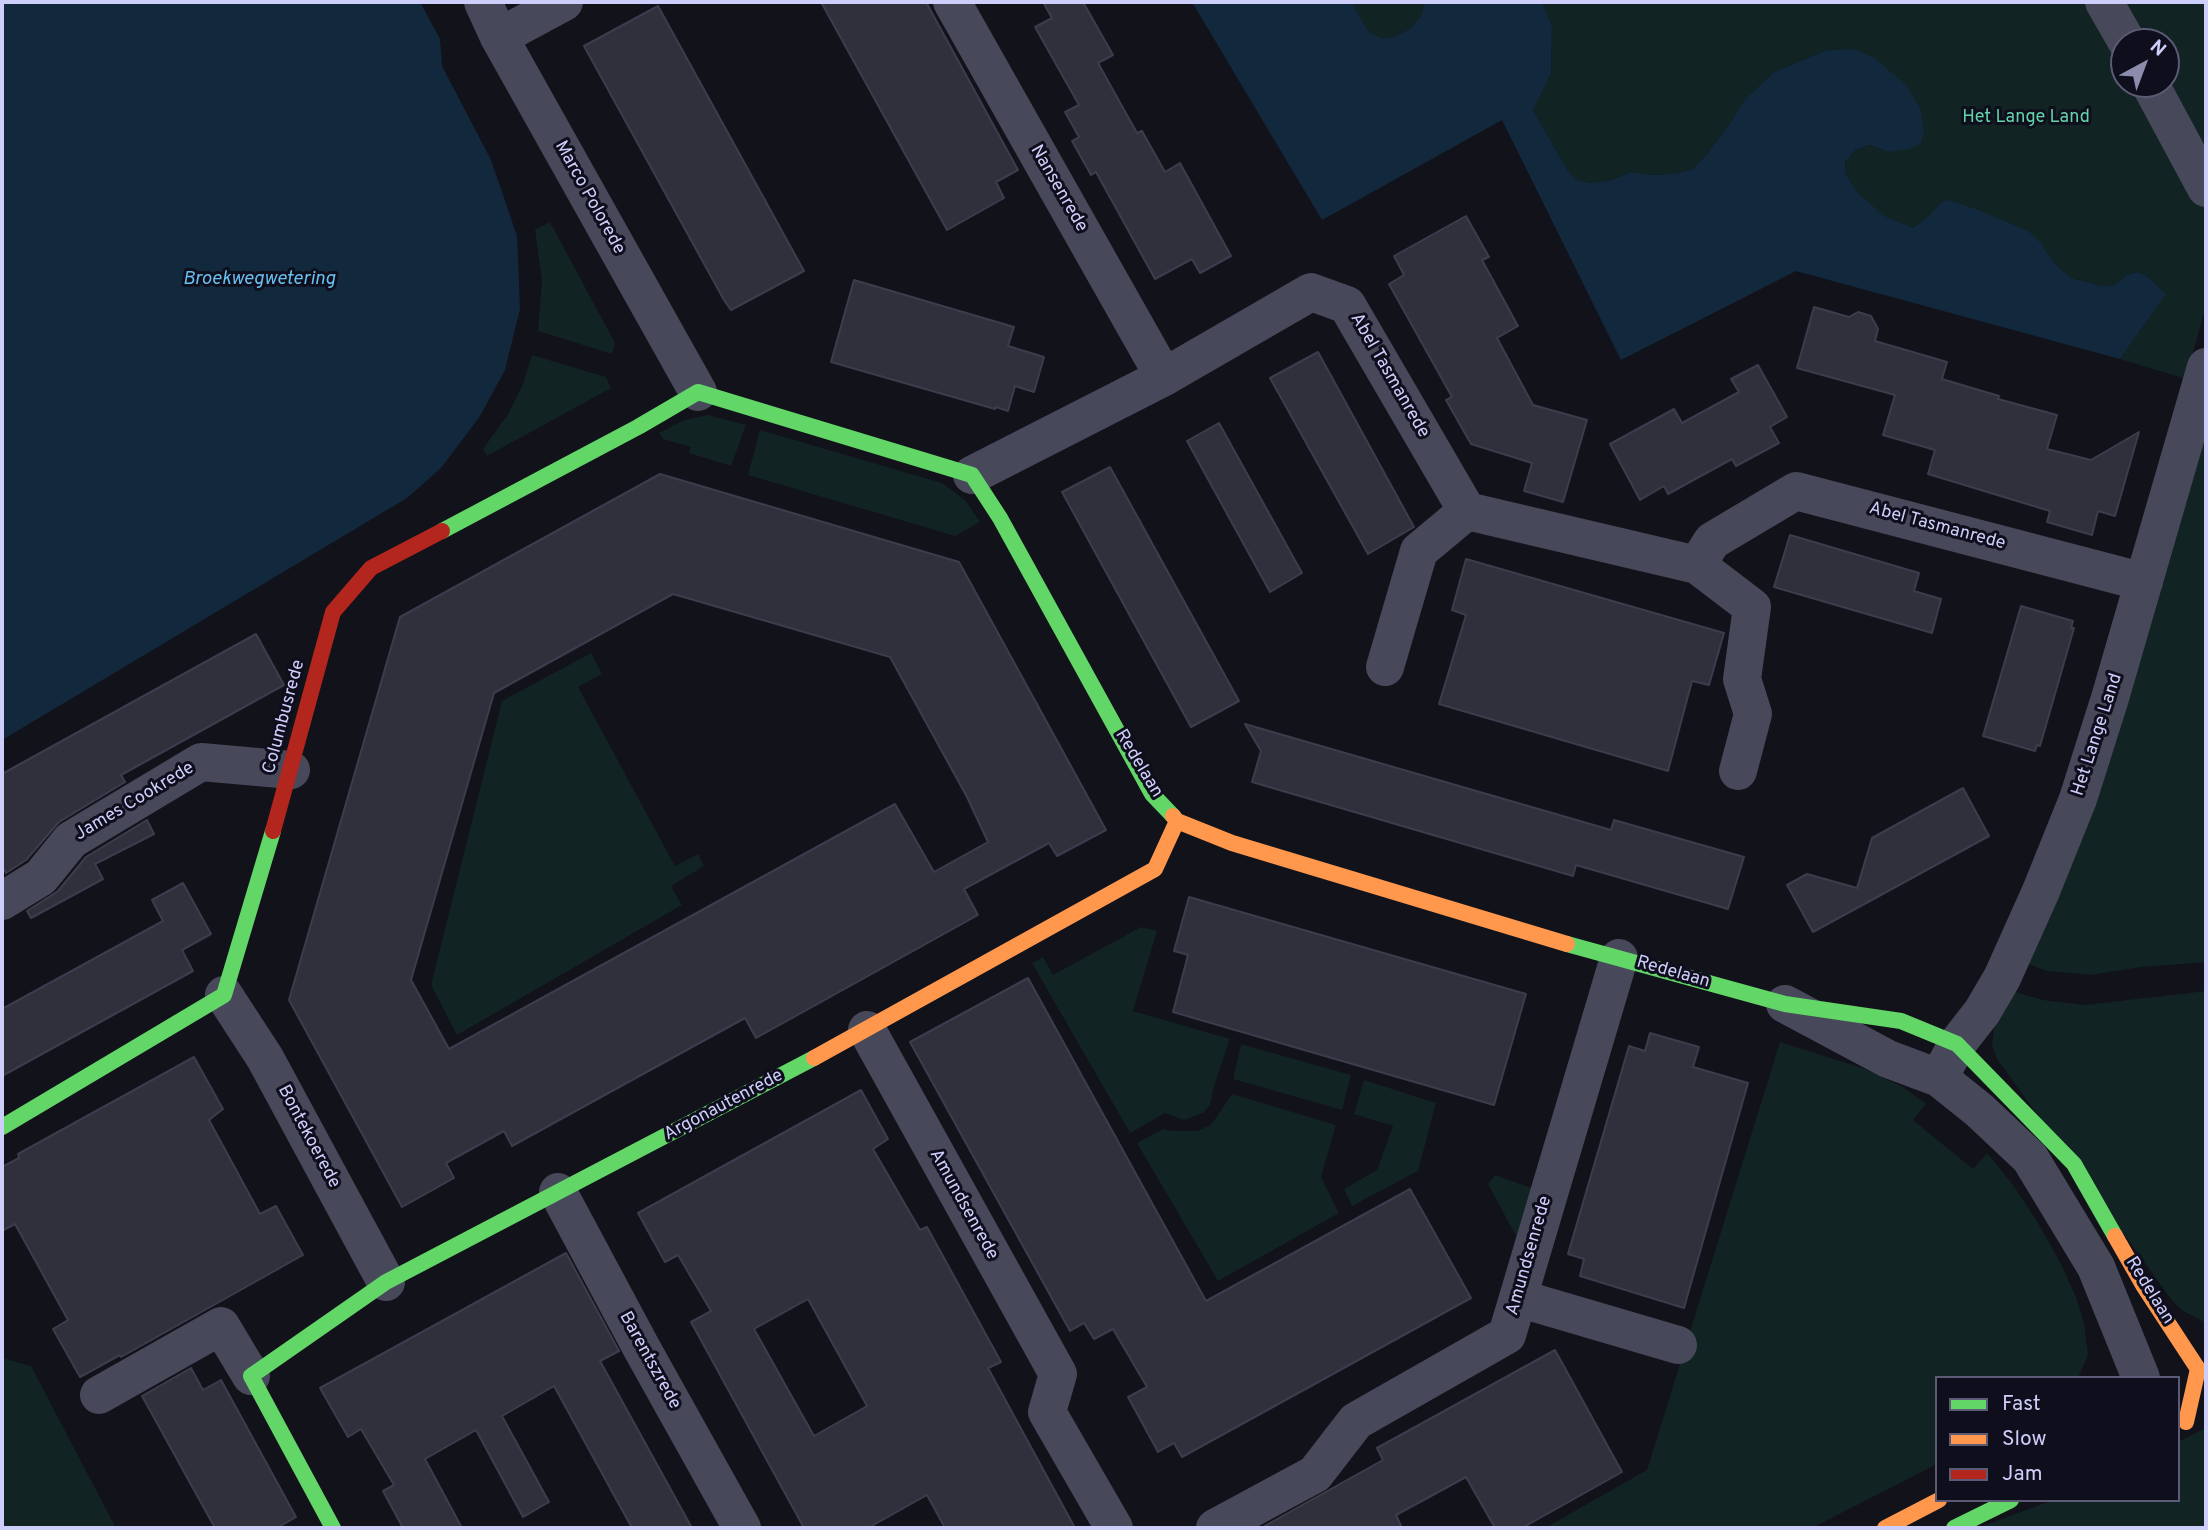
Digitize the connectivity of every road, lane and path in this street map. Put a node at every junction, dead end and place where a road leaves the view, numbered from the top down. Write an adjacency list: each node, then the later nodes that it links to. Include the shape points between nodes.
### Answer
1 (484, 2): 6 (street, Marco Polorede)
2 (565, 2): 6 (street)
3 (951, 2): 10 (street, Nansenrede)
4 (2104, 2): 5 (street)
5 (2119, 28)
6 (499, 37): 11 (street, Marco Polorede)
7 (2158, 98): 8 (street)
8 (2206, 188)
9 (2206, 370): 15 (street, Het Lange Land)
10 (1164, 377): 12 (street, Abel Tasmanrede); 13 (street, Abel Tasmanrede, via 1311,292 1348,305)
11 (698, 392): 12 (street); 17 (street, Columbusrede, via 371,568 333,612)
12 (972, 475): 19 (street, Redelaan, via 1152,794)
13 (1467, 511): 14 (street); 16 (street, via 1419,551)
14 (1697, 565): 15 (street, Abel Tasmanrede, via 1712,541 1796,491); 18 (street, via 1752,607 1742,679 1753,714)
15 (2144, 582): 25 (street, Het Lange Land, via 2078,799 2041,891 2002,978)
16 (1385, 667)
17 (291, 770): 20 (street, James Cookrede, via 201,762 71,840 41,877); 22 (street, Columbusrede)
18 (1738, 771)
19 (1177, 821): 21 (street, Redelaan, via 1232,843); 24 (street, Argonautenrede, via 1155,869)
20 (2, 901)
21 (1619, 958): 23 (street, Redelaan); 30 (street, Amundsenrede)
22 (224, 995): 27 (street); 29 (street, Bontekoerede, via 265,1058)
23 (1785, 1004): 25 (street, Redelaan, via 1901,1021); 26 (street, Redelaan, via 1888,1059)
24 (867, 1030): 28 (street, Argonautenrede); 43 (street, Amundsenrede, via 1058,1374 1047,1412)
25 (1957, 1044): 26 (street, Het Lange Land); 32 (street, Redelaan, via 2074,1164 2143,1285)
26 (1939, 1078): 34 (street, Redelaan, via 2030,1158 2096,1268)
27 (2, 1127)
28 (558, 1192): 29 (street, Argonautenrede); 42 (street, Barentszrede)
29 (386, 1282): 33 (street, Argonautenrede)
30 (1518, 1298): 31 (street); 44 (street, Amundsenrede, via 1507,1335 1356,1421 1315,1474)
31 (1678, 1345)
32 (2202, 1367): 35 (street); 38 (street)
33 (251, 1376): 36 (street, via 221,1326); 41 (street)
34 (2140, 1376)
35 (2180, 1376)
36 (99, 1395)
37 (2206, 1413): 38 (street)
38 (2181, 1421)
39 (1935, 1502): 45 (street)
40 (2007, 1502): 46 (street)
41 (333, 1528)
42 (743, 1528)
43 (1114, 1528)
44 (1215, 1528)
45 (1885, 1528)
46 (1954, 1528)

